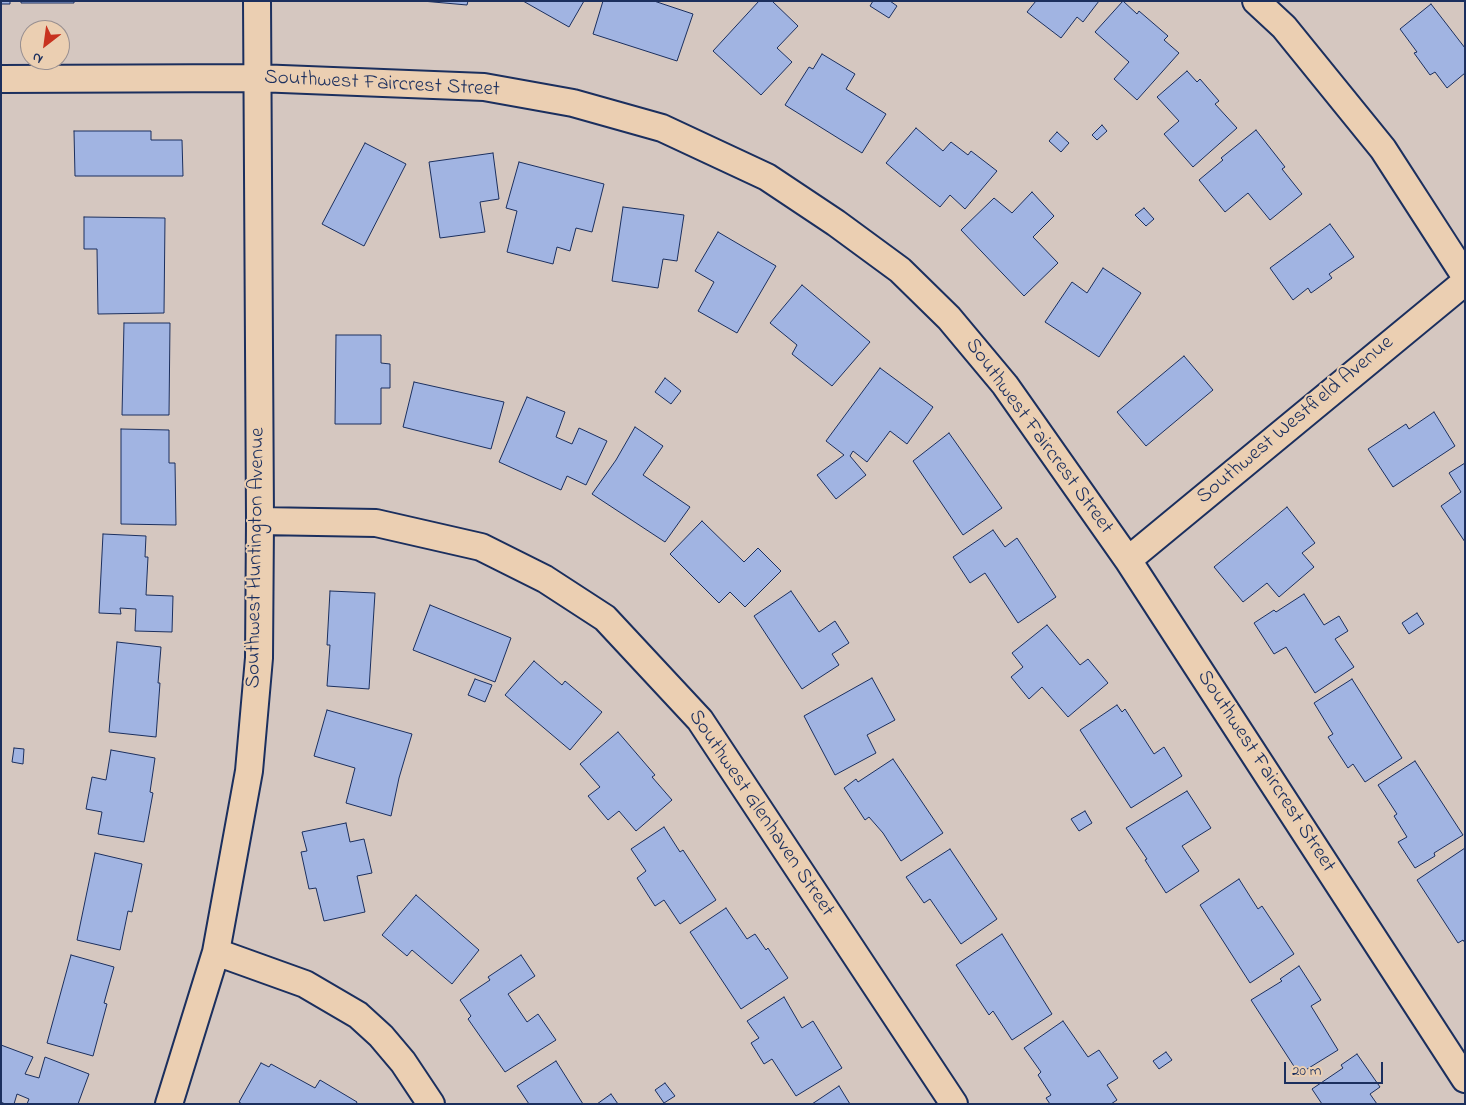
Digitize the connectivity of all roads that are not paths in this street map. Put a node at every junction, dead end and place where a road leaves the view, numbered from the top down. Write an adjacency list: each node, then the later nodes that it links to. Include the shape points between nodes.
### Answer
1 (257, 1): 3 (street, Southwest Huntington Avenue)
2 (1256, 1): 5 (street, via 1284,27 1383,149)
3 (257, 78): 4 (street, Southwest Faircrest Street); 7 (street, Southwest Huntington Avenue); 8 (street, Southwest Faircrest Street, via 484,87 573,103 662,128 767,177 900,270 949,318 1005,385)
4 (1, 79)
5 (1465, 276)
6 (1465, 282): 8 (street, Southwest Westfield Avenue)
7 (260, 521): 9 (street, Southwest Huntington Avenue, via 258,658 249,771); 13 (street, Southwest Glenhaven Street, via 376,523 481,547 545,579 604,618 700,720)
8 (1128, 560): 10 (street, Southwest Faircrest Street)
9 (216, 952): 11 (street, Southwest Huntington Avenue); 12 (street, via 305,984 358,1016 403,1062)
10 (1465, 1078)
11 (169, 1104)
12 (430, 1104)
13 (954, 1104)

